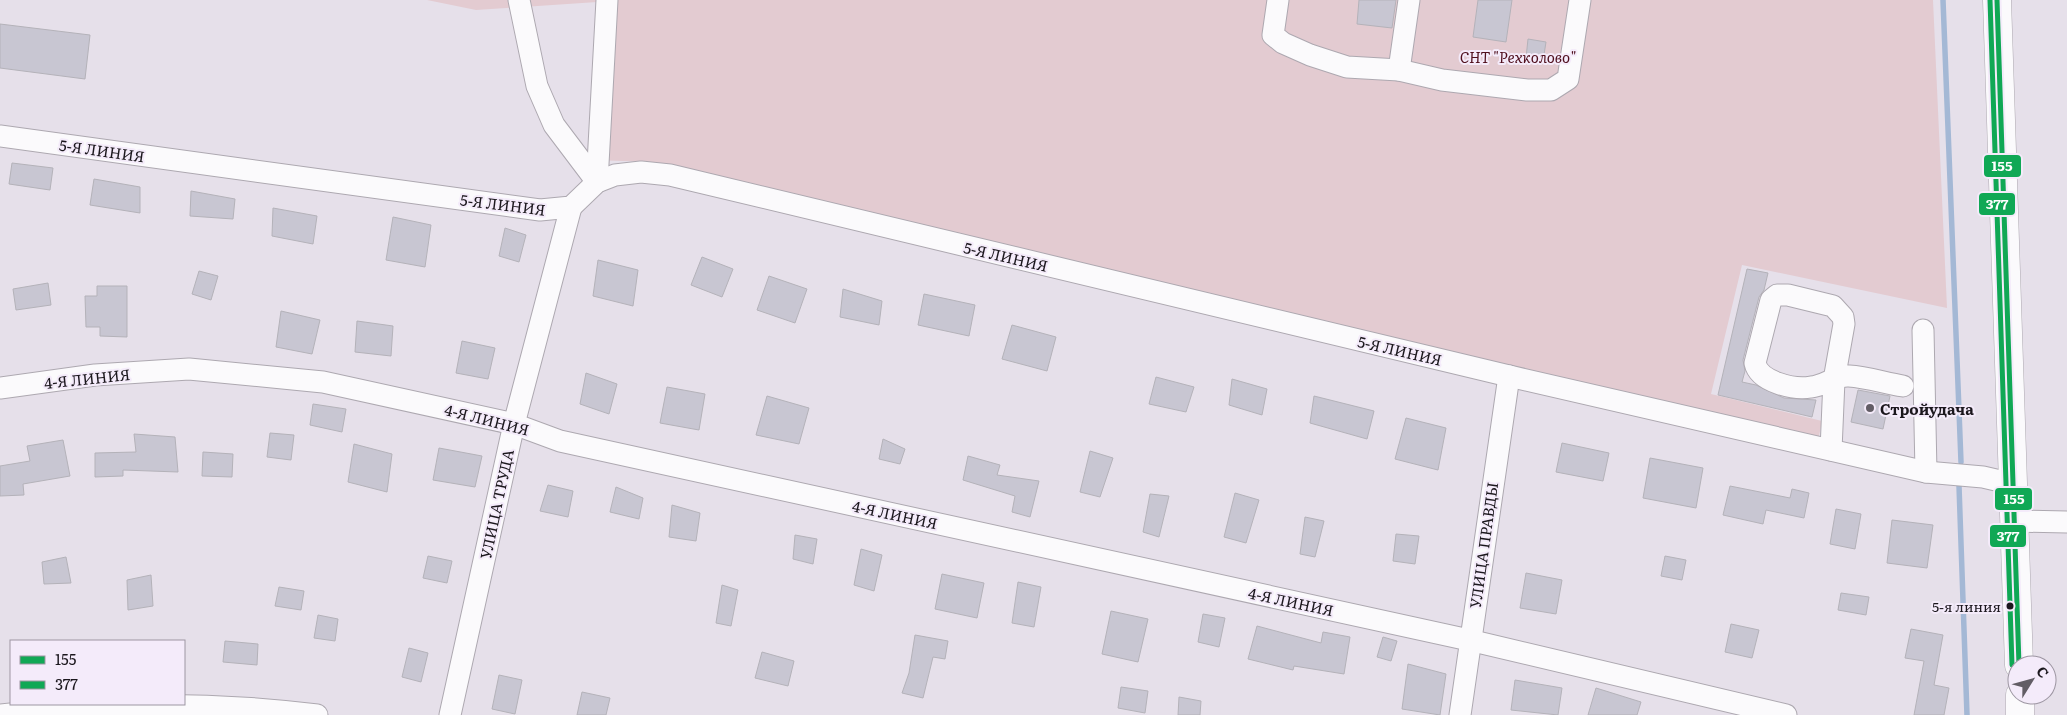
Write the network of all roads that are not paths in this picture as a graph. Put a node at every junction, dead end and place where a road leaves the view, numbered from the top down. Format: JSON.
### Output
{"nodes":[{"id":1,"x":519,"y":0,"type":"edge"},
{"id":2,"x":608,"y":0,"type":"edge"},
{"id":3,"x":1278,"y":0,"type":"edge"},
{"id":4,"x":1409,"y":0,"type":"edge"},
{"id":5,"x":1580,"y":0,"type":"edge"},
{"id":6,"x":1997,"y":0,"type":"edge"},
{"id":7,"x":1399,"y":70,"type":"junction"},
{"id":8,"x":0,"y":136,"type":"edge"},
{"id":9,"x":597,"y":182,"type":"junction"},
{"id":10,"x":571,"y":207,"type":"junction"},
{"id":11,"x":1923,"y":330,"type":"dead end"},
{"id":12,"x":1508,"y":376,"type":"junction"},
{"id":13,"x":1834,"y":380,"type":"junction"},
{"id":14,"x":1903,"y":386,"type":"dead end"},
{"id":15,"x":0,"y":388,"type":"edge"},
{"id":16,"x":514,"y":424,"type":"junction"},
{"id":17,"x":1831,"y":450,"type":"junction"},
{"id":18,"x":1926,"y":472,"type":"junction"},
{"id":19,"x":2013,"y":484,"type":"junction"},
{"id":20,"x":2014,"y":521,"type":"junction"},
{"id":21,"x":2067,"y":522,"type":"edge"},
{"id":22,"x":1469,"y":640,"type":"junction"},
{"id":23,"x":2019,"y":655,"type":"edge"},
{"id":24,"x":0,"y":715,"type":"edge"},
{"id":25,"x":317,"y":715,"type":"edge"},
{"id":26,"x":450,"y":715,"type":"edge"},
{"id":27,"x":1460,"y":715,"type":"edge"},
{"id":28,"x":1786,"y":715,"type":"edge"}],
"edges":[{"from":1,"to":9,"type":"street"},
{"from":2,"to":9,"type":"street"},
{"from":3,"to":7,"type":"street"},
{"from":4,"to":7,"type":"street"},
{"from":5,"to":7,"type":"street"},
{"from":6,"to":19,"type":"main road"},
{"from":8,"to":10,"type":"street","name":"5-Я ЛИНИЯ"},
{"from":9,"to":10,"type":"street","name":"5-Я ЛИНИЯ"},
{"from":9,"to":12,"type":"street","name":"5-Я ЛИНИЯ"},
{"from":10,"to":16,"type":"street","name":"УЛИЦА ТРУДА"},
{"from":11,"to":18,"type":"street"},
{"from":12,"to":17,"type":"street","name":"5-Я ЛИНИЯ"},
{"from":12,"to":22,"type":"street","name":"УЛИЦА ПРАВДЫ"},
{"from":13,"to":13,"type":"street"},
{"from":13,"to":14,"type":"street"},
{"from":13,"to":17,"type":"street"},
{"from":15,"to":16,"type":"street","name":"4-Я ЛИНИЯ"},
{"from":16,"to":22,"type":"street","name":"4-Я ЛИНИЯ"},
{"from":16,"to":26,"type":"street","name":"УЛИЦА ТРУДА"},
{"from":17,"to":18,"type":"street","name":"5-Я ЛИНИЯ"},
{"from":18,"to":19,"type":"street","name":"5-Я ЛИНИЯ"},
{"from":19,"to":20,"type":"main road"},
{"from":20,"to":21,"type":"street"},
{"from":20,"to":23,"type":"main road"},
{"from":22,"to":27,"type":"street","name":"УЛИЦА ПРАВДЫ"},
{"from":22,"to":28,"type":"street","name":"4-Я ЛИНИЯ"},
{"from":24,"to":25,"type":"street"}]}
